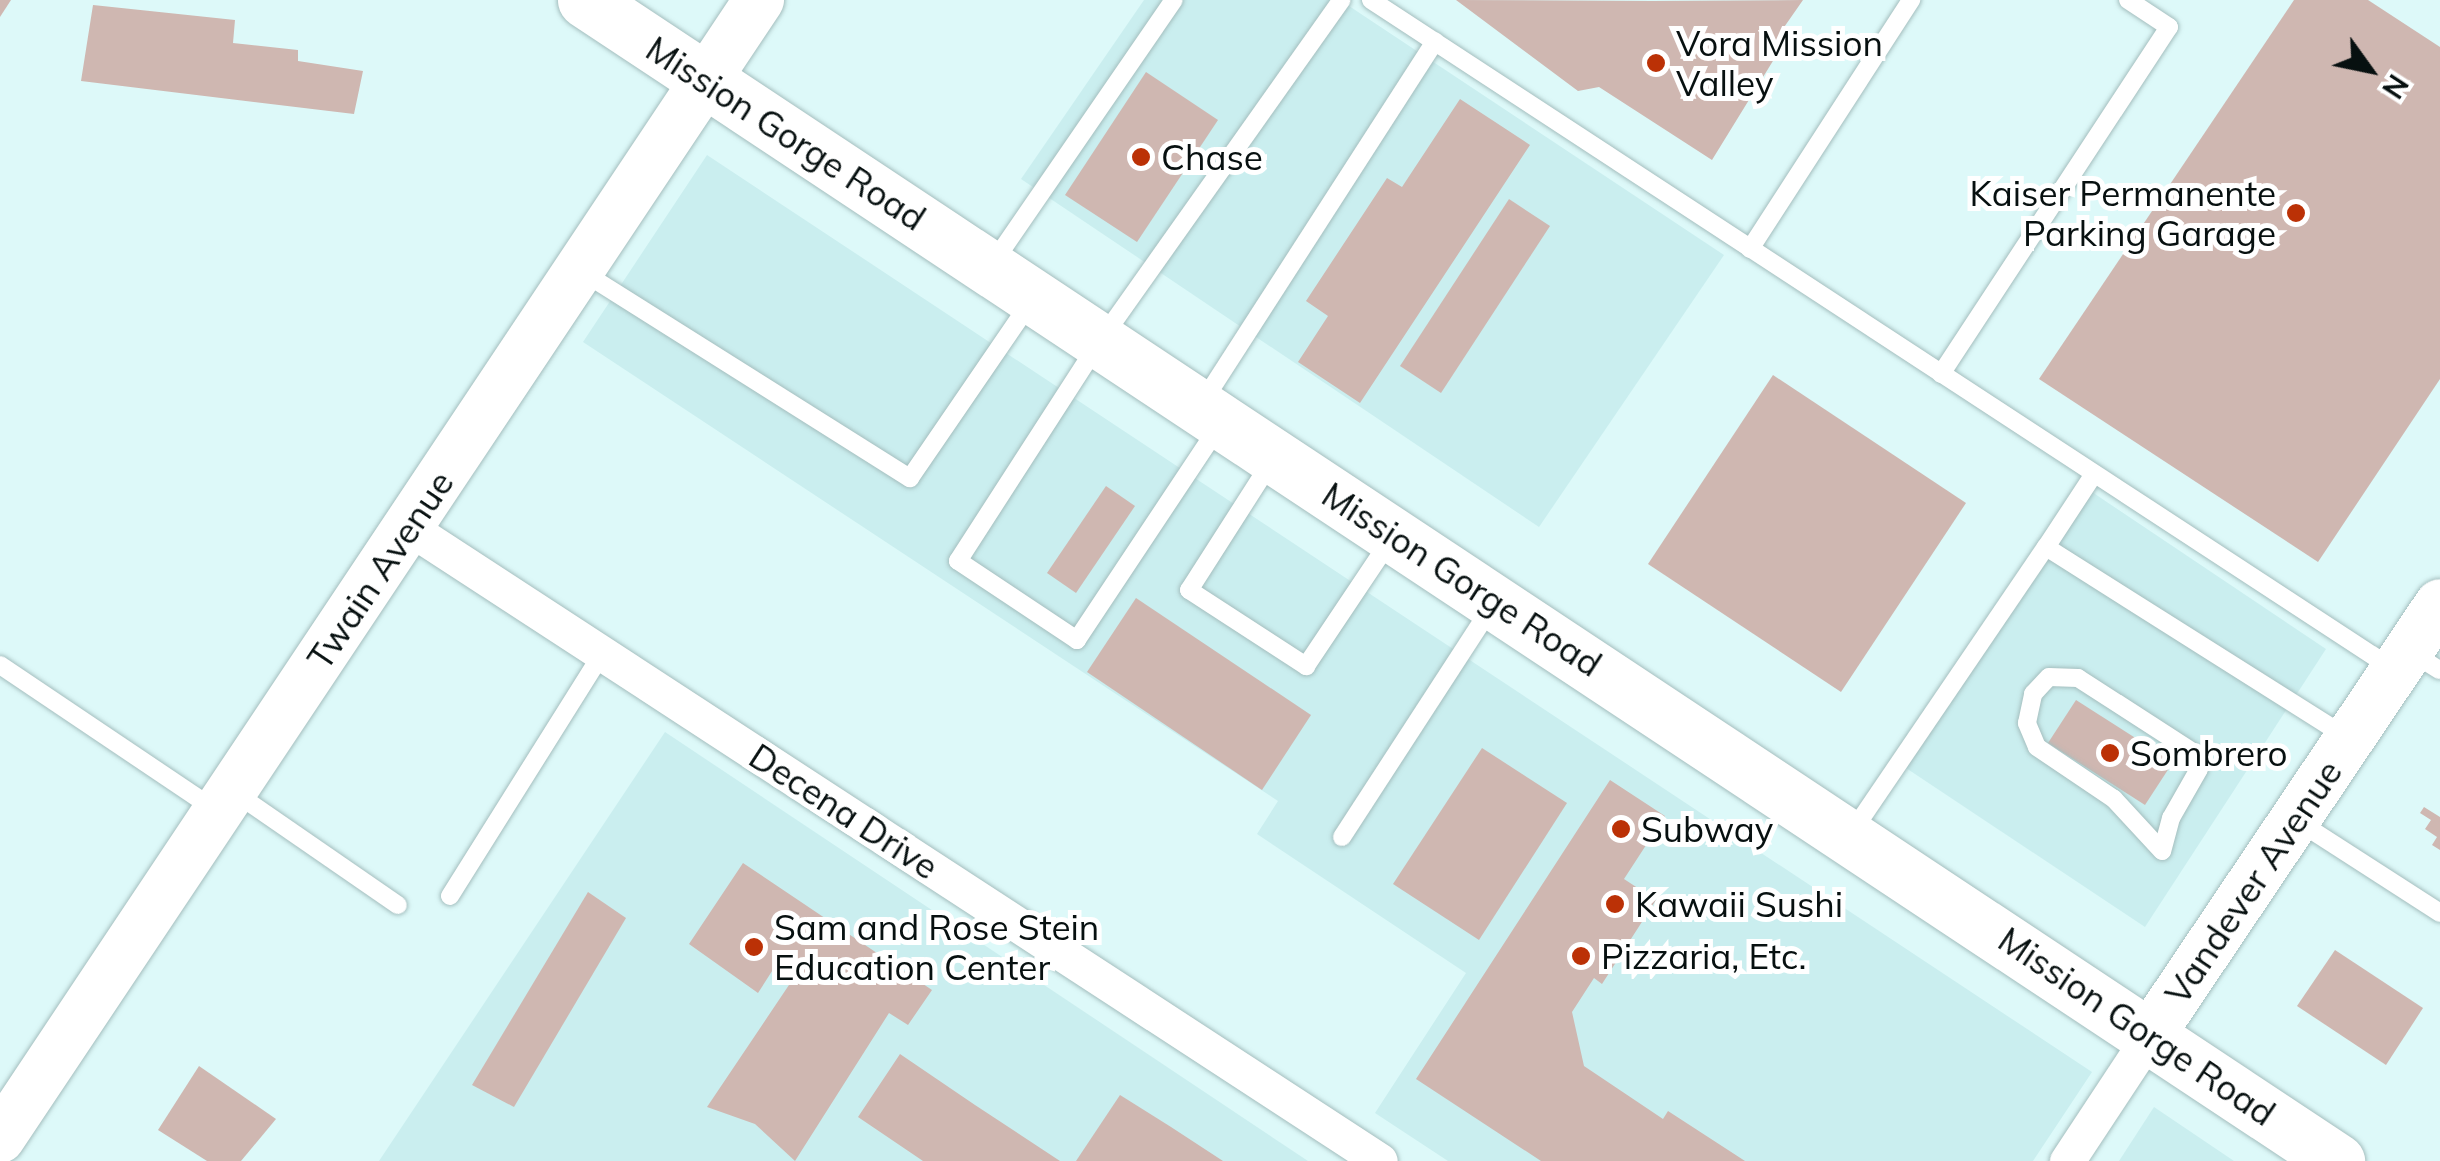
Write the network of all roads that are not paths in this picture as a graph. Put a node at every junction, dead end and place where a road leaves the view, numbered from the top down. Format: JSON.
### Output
{"nodes":[{"id":1,"x":585,"y":0,"type":"edge"},
{"id":2,"x":759,"y":0,"type":"edge"},
{"id":3,"x":1174,"y":0,"type":"edge"},
{"id":4,"x":1341,"y":0,"type":"edge"},
{"id":5,"x":1371,"y":0,"type":"edge"},
{"id":6,"x":1911,"y":0,"type":"edge"},
{"id":7,"x":2128,"y":0,"type":"edge"},
{"id":8,"x":1436,"y":42,"type":"junction"},
{"id":9,"x":706,"y":80,"type":"junction"},
{"id":10,"x":1750,"y":249,"type":"junction"},
{"id":11,"x":580,"y":270,"type":"junction"},
{"id":12,"x":1012,"y":282,"type":"junction"},
{"id":13,"x":1100,"y":341,"type":"junction"},
{"id":14,"x":1941,"y":374,"type":"junction"},
{"id":15,"x":1211,"y":414,"type":"junction"},
{"id":16,"x":1274,"y":457,"type":"junction"},
{"id":17,"x":2094,"y":474,"type":"junction"},
{"id":18,"x":408,"y":527,"type":"junction"},
{"id":19,"x":1394,"y":534,"type":"junction"},
{"id":20,"x":2046,"y":547,"type":"junction"},
{"id":21,"x":1495,"y":601,"type":"junction"},
{"id":22,"x":2440,"y":604,"type":"edge"},
{"id":23,"x":602,"y":654,"type":"junction"},
{"id":24,"x":0,"y":664,"type":"edge"},
{"id":25,"x":2415,"y":664,"type":"edge"},
{"id":26,"x":2349,"y":739,"type":"junction"},
{"id":27,"x":225,"y":802,"type":"junction"},
{"id":28,"x":2295,"y":819,"type":"junction"},
{"id":29,"x":1850,"y":835,"type":"junction"},
{"id":30,"x":1342,"y":836,"type":"dead end"},
{"id":31,"x":2162,"y":851,"type":"joint"},
{"id":32,"x":450,"y":896,"type":"dead end"},
{"id":33,"x":398,"y":905,"type":"dead end"},
{"id":34,"x":2440,"y":913,"type":"edge"},
{"id":35,"x":2150,"y":1034,"type":"junction"},
{"id":36,"x":4,"y":1122,"type":"edge"},
{"id":37,"x":2324,"y":1158,"type":"edge"},
{"id":38,"x":1380,"y":1161,"type":"edge"},
{"id":39,"x":2067,"y":1161,"type":"edge"}],
"edges":[{"from":1,"to":9,"type":"main road","name":"Mission Gorge Road"},
{"from":2,"to":9,"type":"street","name":"Twain Avenue"},
{"from":3,"to":12,"type":"lane"},
{"from":4,"to":13,"type":"lane"},
{"from":5,"to":8,"type":"lane"},
{"from":6,"to":10,"type":"lane"},
{"from":7,"to":14,"type":"lane"},
{"from":8,"to":10,"type":"lane"},
{"from":8,"to":15,"type":"lane"},
{"from":9,"to":11,"type":"street","name":"Twain Avenue"},
{"from":9,"to":12,"type":"main road","name":"Mission Gorge Road"},
{"from":10,"to":14,"type":"lane"},
{"from":11,"to":12,"type":"lane"},
{"from":11,"to":18,"type":"street","name":"Twain Avenue"},
{"from":12,"to":13,"type":"main road","name":"Mission Gorge Road"},
{"from":13,"to":15,"type":"main road","name":"Mission Gorge Road"},
{"from":13,"to":15,"type":"lane"},
{"from":14,"to":17,"type":"lane"},
{"from":15,"to":16,"type":"main road","name":"Mission Gorge Road"},
{"from":16,"to":19,"type":"main road","name":"Mission Gorge Road"},
{"from":16,"to":19,"type":"lane"},
{"from":17,"to":20,"type":"lane"},
{"from":17,"to":25,"type":"lane"},
{"from":18,"to":23,"type":"street","name":"Decena Drive"},
{"from":18,"to":27,"type":"street","name":"Twain Avenue"},
{"from":19,"to":21,"type":"main road","name":"Mission Gorge Road"},
{"from":20,"to":26,"type":"lane"},
{"from":20,"to":29,"type":"lane"},
{"from":21,"to":29,"type":"main road","name":"Mission Gorge Road"},
{"from":21,"to":30,"type":"lane"},
{"from":22,"to":25,"type":"street","name":"Vandever Avenue"},
{"from":23,"to":32,"type":"lane"},
{"from":23,"to":38,"type":"street","name":"Decena Drive"},
{"from":24,"to":27,"type":"lane"},
{"from":25,"to":26,"type":"street","name":"Vandever Avenue"},
{"from":26,"to":28,"type":"street","name":"Vandever Avenue"},
{"from":27,"to":33,"type":"lane"},
{"from":27,"to":36,"type":"street","name":"Twain Avenue"},
{"from":28,"to":34,"type":"lane"},
{"from":28,"to":35,"type":"street","name":"Vandever Avenue"},
{"from":29,"to":35,"type":"main road","name":"Mission Gorge Road"},
{"from":31,"to":31,"type":"lane"},
{"from":35,"to":37,"type":"main road","name":"Mission Gorge Road"},
{"from":35,"to":39,"type":"street","name":"Vandever Avenue"}]}
